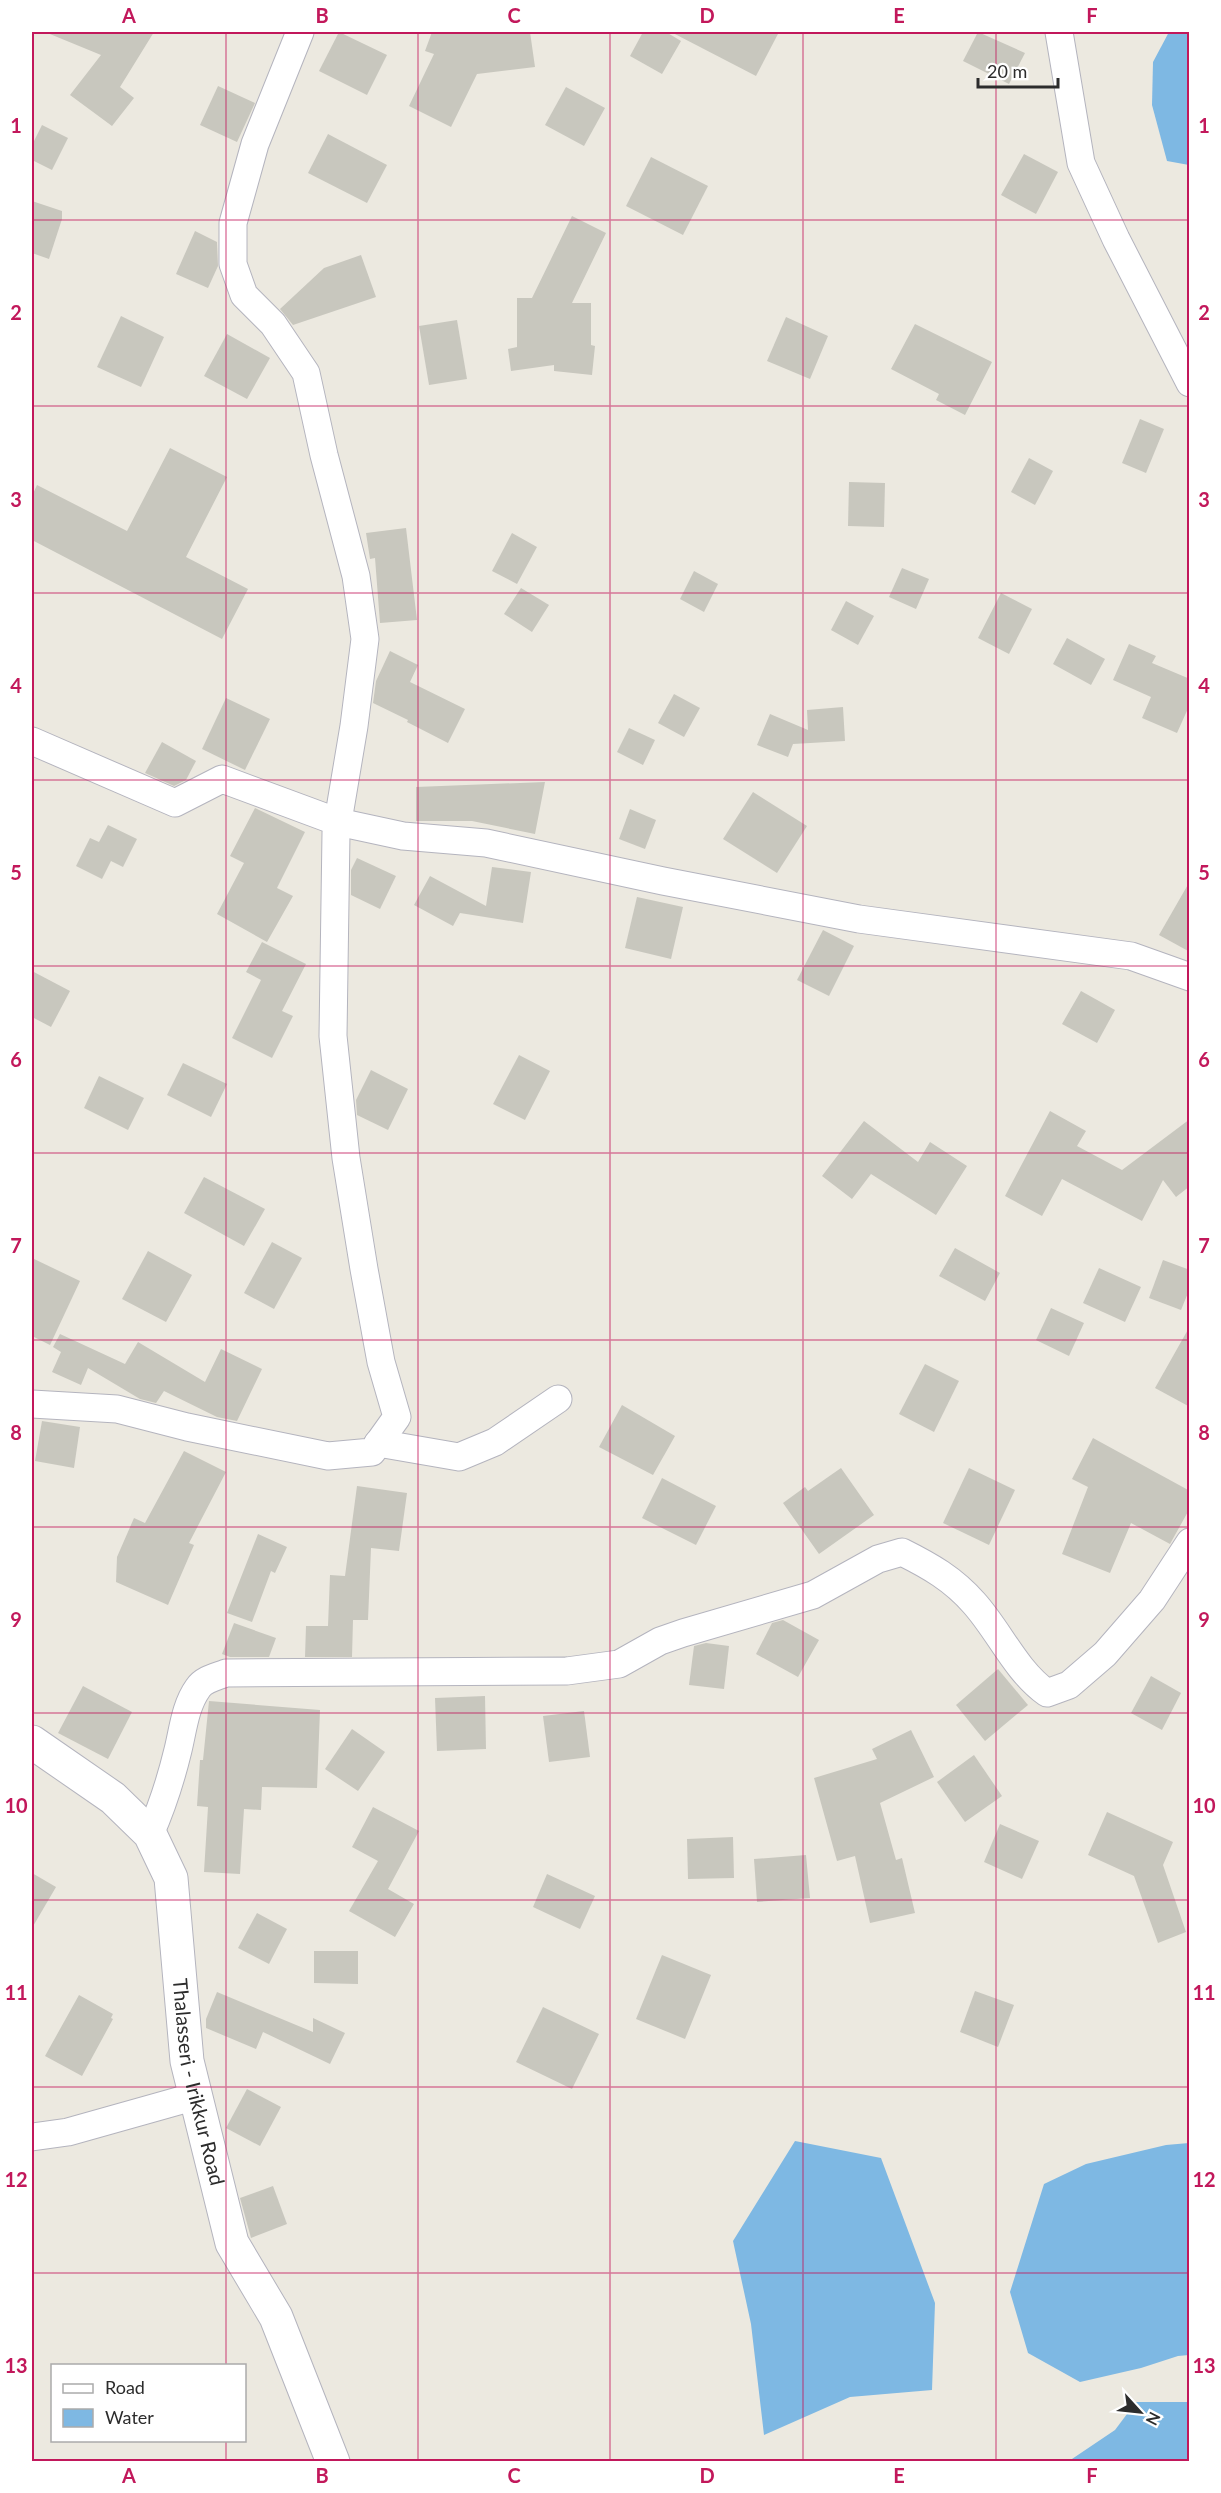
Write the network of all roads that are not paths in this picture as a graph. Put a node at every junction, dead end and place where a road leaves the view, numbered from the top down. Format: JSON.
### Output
{"nodes":[{"id":1,"x":300,"y":32,"type":"edge"},
{"id":2,"x":1059,"y":32,"type":"edge"},
{"id":3,"x":1190,"y":383,"type":"edge"},
{"id":4,"x":32,"y":741,"type":"edge"},
{"id":5,"x":338,"y":822,"type":"junction"},
{"id":6,"x":1190,"y":976,"type":"edge"},
{"id":7,"x":558,"y":1399,"type":"dead end"},
{"id":8,"x":32,"y":1404,"type":"edge"},
{"id":9,"x":378,"y":1443,"type":"junction"},
{"id":10,"x":1190,"y":1542,"type":"edge"},
{"id":11,"x":32,"y":1742,"type":"edge"},
{"id":12,"x":150,"y":1834,"type":"junction"},
{"id":13,"x":196,"y":2096,"type":"junction"},
{"id":14,"x":32,"y":2137,"type":"edge"},
{"id":15,"x":333,"y":2462,"type":"edge"}],
"edges":[{"from":1,"to":5,"type":"street"},
{"from":2,"to":3,"type":"street"},
{"from":4,"to":5,"type":"street"},
{"from":5,"to":6,"type":"street"},
{"from":5,"to":9,"type":"street"},
{"from":7,"to":9,"type":"street"},
{"from":8,"to":9,"type":"street"},
{"from":10,"to":12,"type":"street"},
{"from":11,"to":12,"type":"main road","name":"Thalasseri - Irikkur Road"},
{"from":12,"to":13,"type":"main road","name":"Thalasseri - Irikkur Road"},
{"from":13,"to":14,"type":"street"},
{"from":13,"to":15,"type":"main road","name":"Thalasseri - Irikkur Road"}]}
